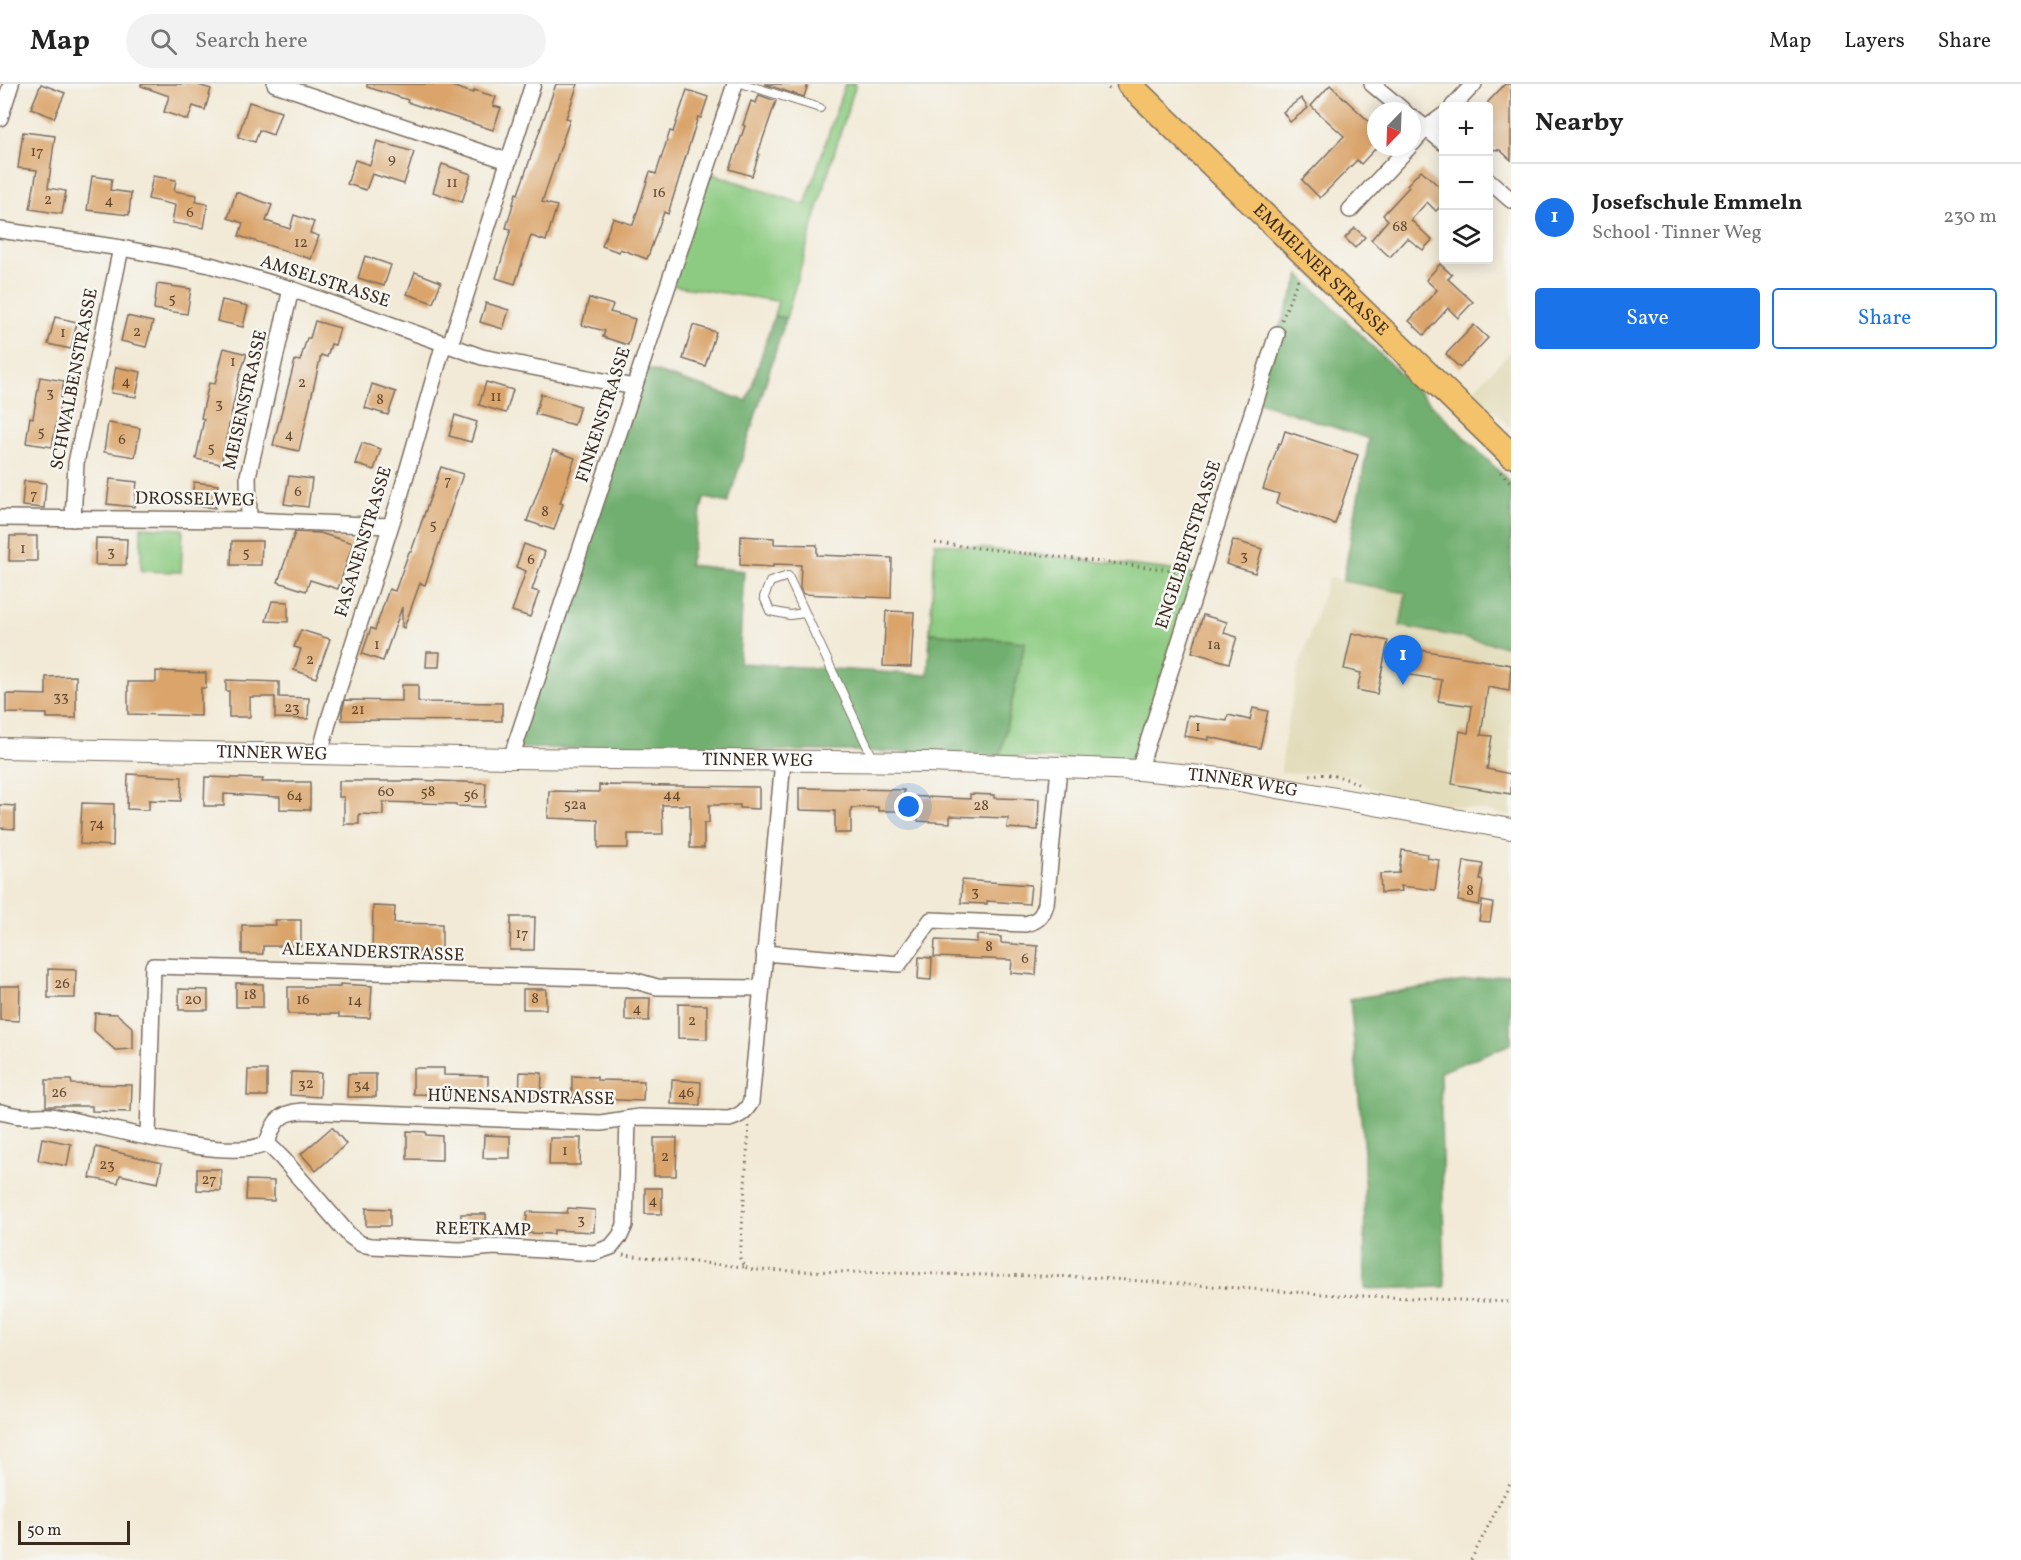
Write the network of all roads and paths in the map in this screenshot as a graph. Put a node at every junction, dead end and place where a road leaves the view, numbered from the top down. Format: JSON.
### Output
{"nodes":[{"id":1,"x":11,"y":84,"type":"edge"},
{"id":2,"x":275,"y":84,"type":"edge"},
{"id":3,"x":533,"y":84,"type":"edge"},
{"id":4,"x":735,"y":84,"type":"edge"},
{"id":5,"x":744,"y":84,"type":"edge"},
{"id":6,"x":1129,"y":84,"type":"edge"},
{"id":7,"x":1372,"y":84,"type":"edge"},
{"id":8,"x":1474,"y":84,"type":"edge"},
{"id":9,"x":3,"y":101,"type":"edge"},
{"id":10,"x":1393,"y":102,"type":"edge"},
{"id":11,"x":1457,"y":102,"type":"edge"},
{"id":12,"x":820,"y":108,"type":"dead end"},
{"id":13,"x":0,"y":118,"type":"edge"},
{"id":14,"x":1439,"y":118,"type":"edge"},
{"id":15,"x":1421,"y":124,"type":"edge"},
{"id":16,"x":1426,"y":128,"type":"junction"},
{"id":17,"x":1421,"y":134,"type":"edge"},
{"id":18,"x":1439,"y":139,"type":"edge"},
{"id":19,"x":1401,"y":156,"type":"edge"},
{"id":20,"x":508,"y":161,"type":"junction"},
{"id":21,"x":1493,"y":184,"type":"edge"},
{"id":22,"x":1511,"y":200,"type":"edge"},
{"id":23,"x":1350,"y":210,"type":"dead end"},
{"id":24,"x":0,"y":230,"type":"edge"},
{"id":25,"x":121,"y":248,"type":"junction"},
{"id":26,"x":1307,"y":258,"type":"junction"},
{"id":27,"x":291,"y":289,"type":"junction"},
{"id":28,"x":1277,"y":334,"type":"joint"},
{"id":29,"x":447,"y":344,"type":"junction"},
{"id":30,"x":634,"y":387,"type":"junction"},
{"id":31,"x":1511,"y":455,"type":"edge"},
{"id":32,"x":0,"y":518,"type":"edge"},
{"id":33,"x":73,"y":519,"type":"junction"},
{"id":34,"x":249,"y":520,"type":"junction"},
{"id":35,"x":390,"y":526,"type":"junction"},
{"id":36,"x":935,"y":543,"type":"dead end"},
{"id":37,"x":1200,"y":575,"type":"junction"},
{"id":38,"x":805,"y":613,"type":"junction"},
{"id":39,"x":0,"y":748,"type":"edge"},
{"id":40,"x":320,"y":753,"type":"junction"},
{"id":41,"x":511,"y":758,"type":"junction"},
{"id":42,"x":783,"y":761,"type":"junction"},
{"id":43,"x":869,"y":761,"type":"junction"},
{"id":44,"x":1059,"y":768,"type":"junction"},
{"id":45,"x":1139,"y":770,"type":"junction"},
{"id":46,"x":1511,"y":829,"type":"edge"},
{"id":47,"x":764,"y":953,"type":"junction"},
{"id":48,"x":761,"y":988,"type":"junction"},
{"id":49,"x":751,"y":1102,"type":"junction"},
{"id":50,"x":0,"y":1112,"type":"edge"},
{"id":51,"x":628,"y":1119,"type":"junction"},
{"id":52,"x":148,"y":1136,"type":"junction"},
{"id":53,"x":267,"y":1143,"type":"junction"},
{"id":54,"x":594,"y":1252,"type":"junction"},
{"id":55,"x":744,"y":1267,"type":"junction"},
{"id":56,"x":1511,"y":1302,"type":"edge"},
{"id":57,"x":1511,"y":1481,"type":"edge"},
{"id":58,"x":1470,"y":1560,"type":"edge"}],
"edges":[{"from":1,"to":9,"type":"street"},
{"from":2,"to":20,"type":"street"},
{"from":3,"to":20,"type":"street","name":"FASANENSTRASSE"},
{"from":4,"to":30,"type":"street","name":"FINKENSTRASSE"},
{"from":5,"to":12,"type":"lane"},
{"from":6,"to":26,"type":"main road","name":"EMMELNER STRASSE"},
{"from":7,"to":10,"type":"street"},
{"from":8,"to":11,"type":"street"},
{"from":9,"to":13,"type":"street"},
{"from":14,"to":16,"type":"street"},
{"from":15,"to":16,"type":"street"},
{"from":16,"to":17,"type":"street"},
{"from":16,"to":18,"type":"street"},
{"from":19,"to":23,"type":"street"},
{"from":20,"to":29,"type":"street","name":"FASANENSTRASSE"},
{"from":21,"to":22,"type":"street"},
{"from":24,"to":25,"type":"street","name":"AMSELSTRASSE"},
{"from":25,"to":27,"type":"street","name":"AMSELSTRASSE"},
{"from":25,"to":33,"type":"street","name":"SCHWALBENSTRASSE"},
{"from":26,"to":28,"type":"path"},
{"from":26,"to":31,"type":"main road","name":"EMMELNER STRASSE"},
{"from":27,"to":29,"type":"street","name":"AMSELSTRASSE"},
{"from":27,"to":34,"type":"street","name":"MEISENSTRASSE"},
{"from":28,"to":37,"type":"street","name":"ENGELBERTSTRASSE"},
{"from":29,"to":30,"type":"street","name":"AMSELSTRASSE"},
{"from":29,"to":35,"type":"street","name":"FASANENSTRASSE"},
{"from":30,"to":41,"type":"street","name":"FINKENSTRASSE"},
{"from":32,"to":33,"type":"street","name":"DROSSELWEG"},
{"from":33,"to":34,"type":"street","name":"DROSSELWEG"},
{"from":34,"to":35,"type":"street","name":"DROSSELWEG"},
{"from":35,"to":40,"type":"street","name":"FASANENSTRASSE"},
{"from":36,"to":37,"type":"path"},
{"from":37,"to":45,"type":"street","name":"ENGELBERTSTRASSE"},
{"from":38,"to":38,"type":"lane"},
{"from":38,"to":43,"type":"lane"},
{"from":39,"to":40,"type":"street","name":"TINNER WEG"},
{"from":40,"to":41,"type":"street","name":"TINNER WEG"},
{"from":41,"to":42,"type":"street","name":"TINNER WEG"},
{"from":42,"to":43,"type":"street","name":"TINNER WEG"},
{"from":42,"to":47,"type":"street"},
{"from":43,"to":44,"type":"street","name":"TINNER WEG"},
{"from":44,"to":45,"type":"street","name":"TINNER WEG"},
{"from":44,"to":47,"type":"street"},
{"from":45,"to":46,"type":"street","name":"TINNER WEG"},
{"from":47,"to":48,"type":"street"},
{"from":48,"to":49,"type":"street"},
{"from":48,"to":52,"type":"street","name":"ALEXANDERSTRASSE"},
{"from":49,"to":51,"type":"street","name":"HÜNENSANDSTRASSE"},
{"from":49,"to":55,"type":"path"},
{"from":50,"to":52,"type":"street"},
{"from":51,"to":53,"type":"street","name":"HÜNENSANDSTRASSE"},
{"from":51,"to":54,"type":"street"},
{"from":52,"to":53,"type":"street"},
{"from":53,"to":54,"type":"street","name":"REETKAMP"},
{"from":54,"to":55,"type":"path"},
{"from":55,"to":56,"type":"path"},
{"from":57,"to":58,"type":"path"}]}
